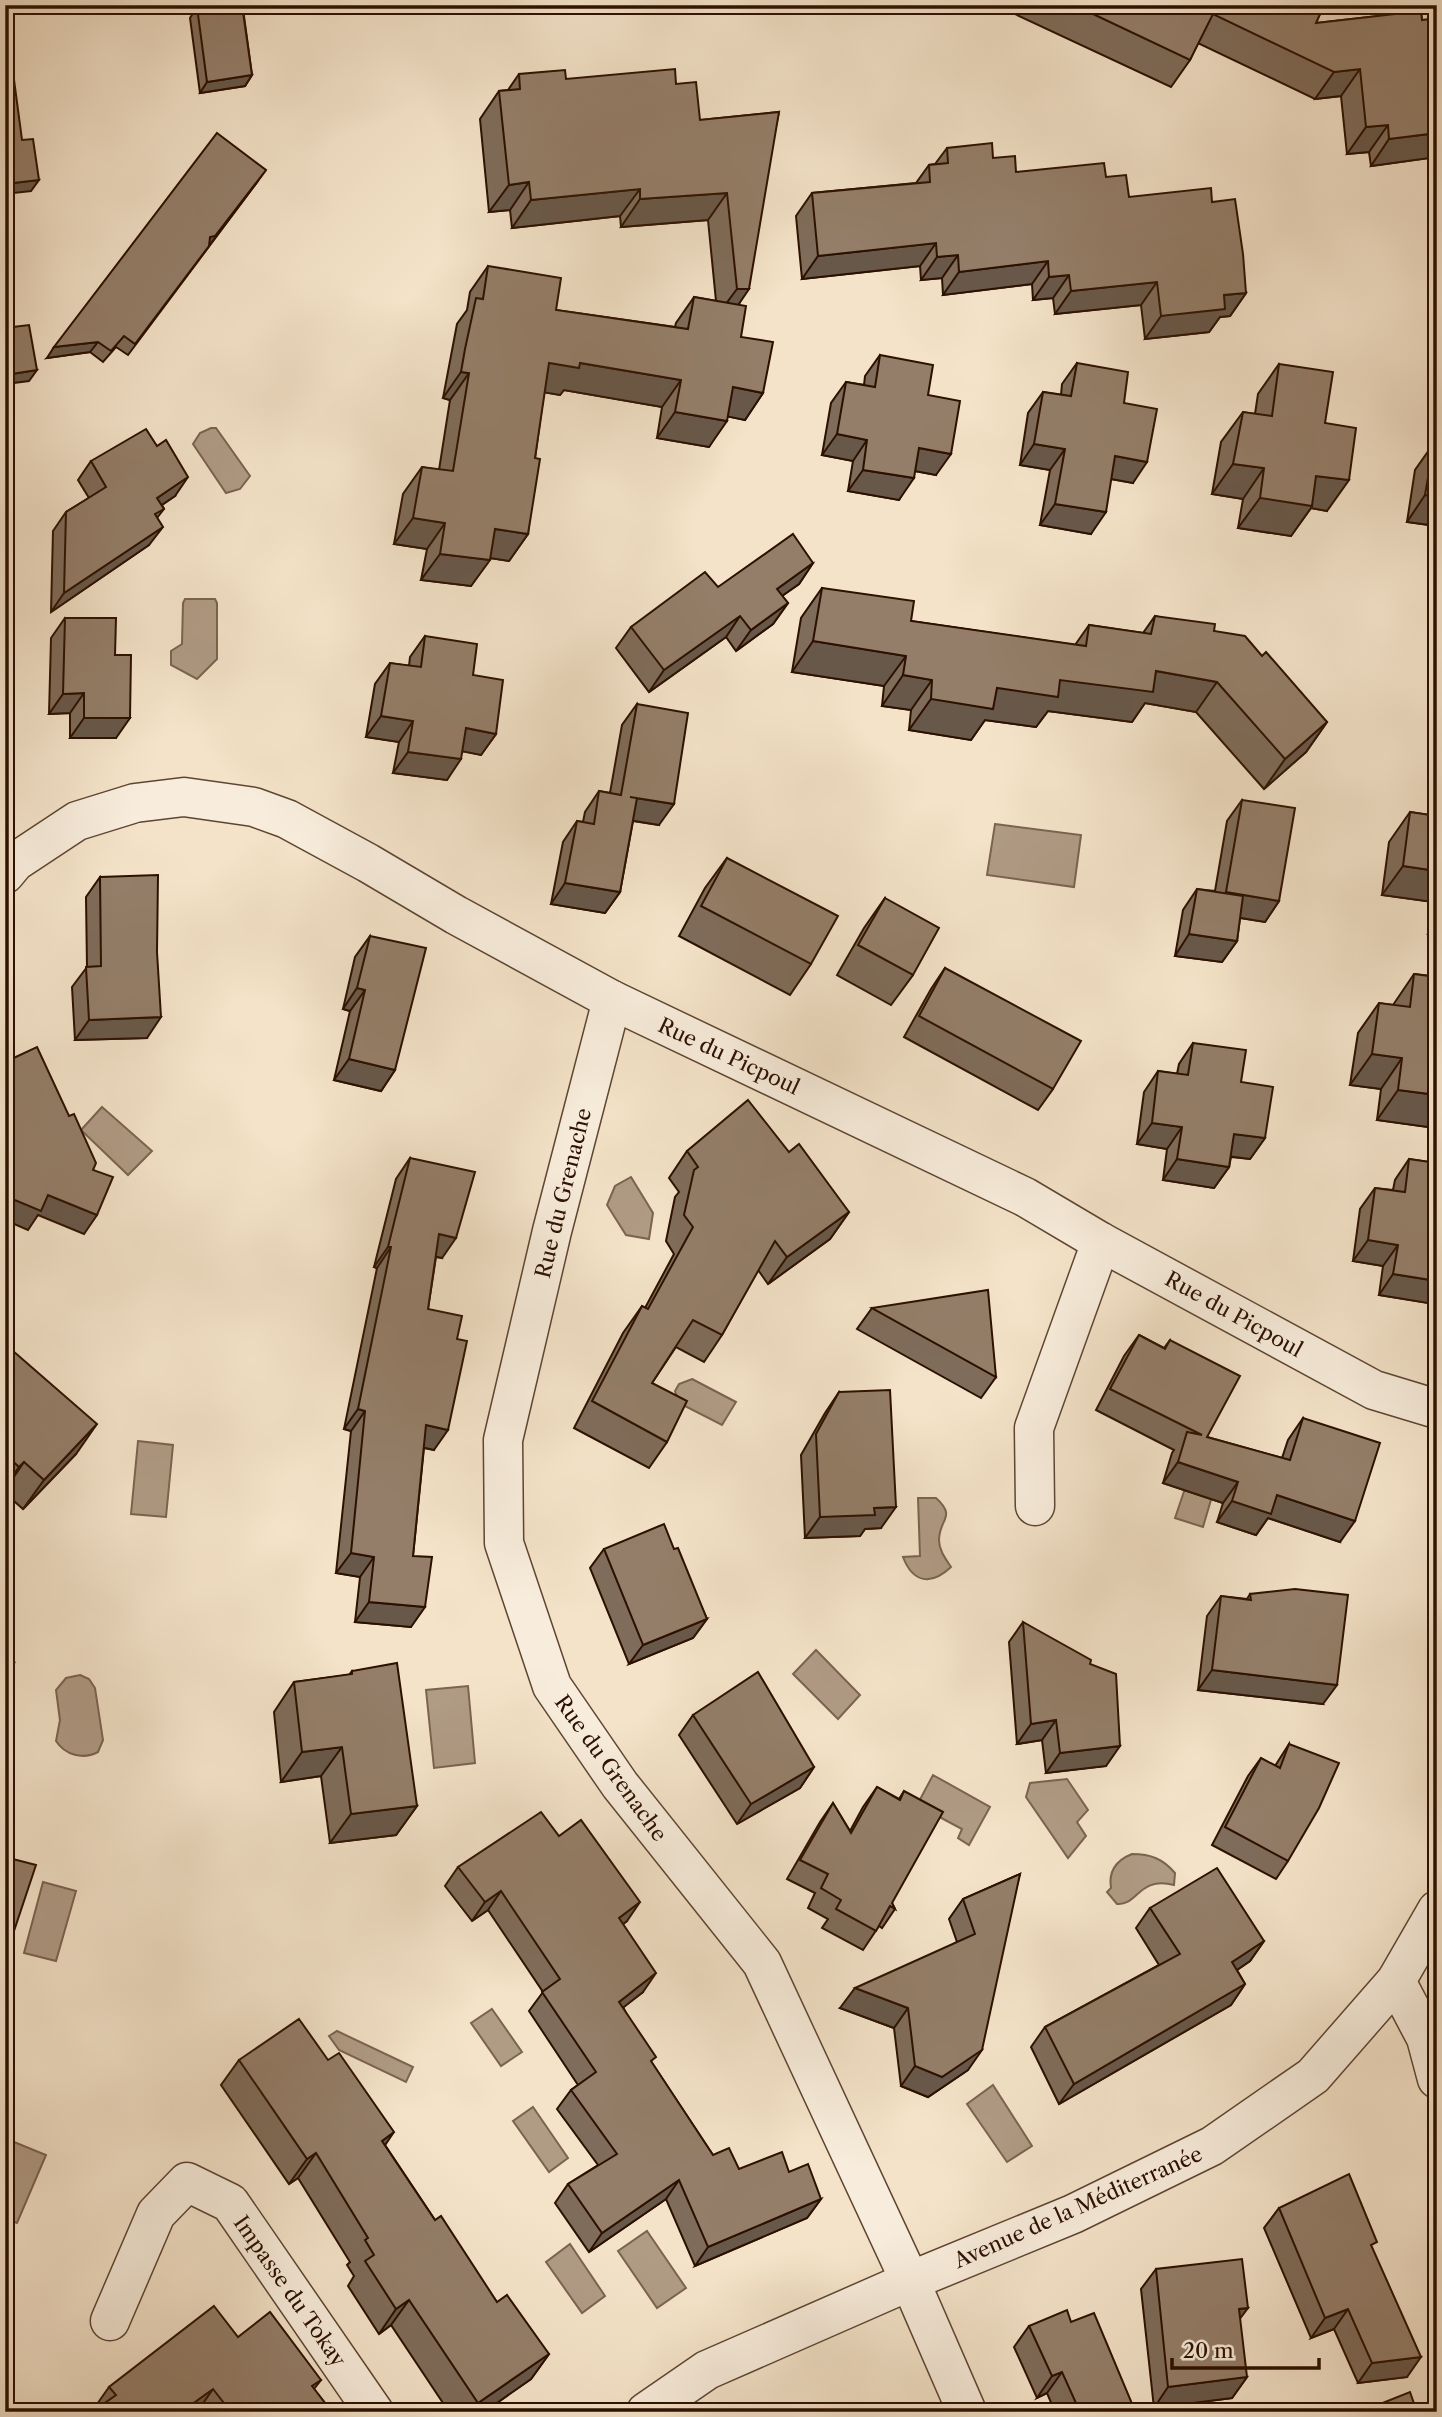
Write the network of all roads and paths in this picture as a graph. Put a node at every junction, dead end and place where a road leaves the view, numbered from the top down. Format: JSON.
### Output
{"nodes":[{"id":1,"x":9,"y":857,"type":"edge"},
{"id":2,"x":612,"y":1000,"type":"junction"},
{"id":3,"x":1101,"y":1242,"type":"junction"},
{"id":4,"x":1437,"y":1409,"type":"edge"},
{"id":5,"x":1035,"y":1506,"type":"dead end"},
{"id":6,"x":1437,"y":1910,"type":"edge"},
{"id":7,"x":1396,"y":1981,"type":"junction"},
{"id":8,"x":1437,"y":2079,"type":"edge"},
{"id":9,"x":910,"y":2281,"type":"junction"},
{"id":10,"x":110,"y":2321,"type":"dead end"},
{"id":11,"x":374,"y":2412,"type":"edge"},
{"id":12,"x":646,"y":2412,"type":"edge"},
{"id":13,"x":967,"y":2412,"type":"edge"}],
"edges":[{"from":1,"to":2,"type":"street","name":"Rue du Picpoul"},
{"from":2,"to":3,"type":"street","name":"Rue du Picpoul"},
{"from":2,"to":9,"type":"street","name":"Rue du Grenache"},
{"from":3,"to":4,"type":"street","name":"Rue du Picpoul"},
{"from":3,"to":5,"type":"street"},
{"from":6,"to":7,"type":"street","name":"Avenue de la Méditerranée"},
{"from":7,"to":8,"type":"street"},
{"from":7,"to":9,"type":"street","name":"Avenue de la Méditerranée"},
{"from":9,"to":12,"type":"street","name":"Avenue de la Méditerranée"},
{"from":9,"to":13,"type":"street","name":"Rue du Grenache"},
{"from":10,"to":11,"type":"street","name":"Impasse du Tokay"}]}
